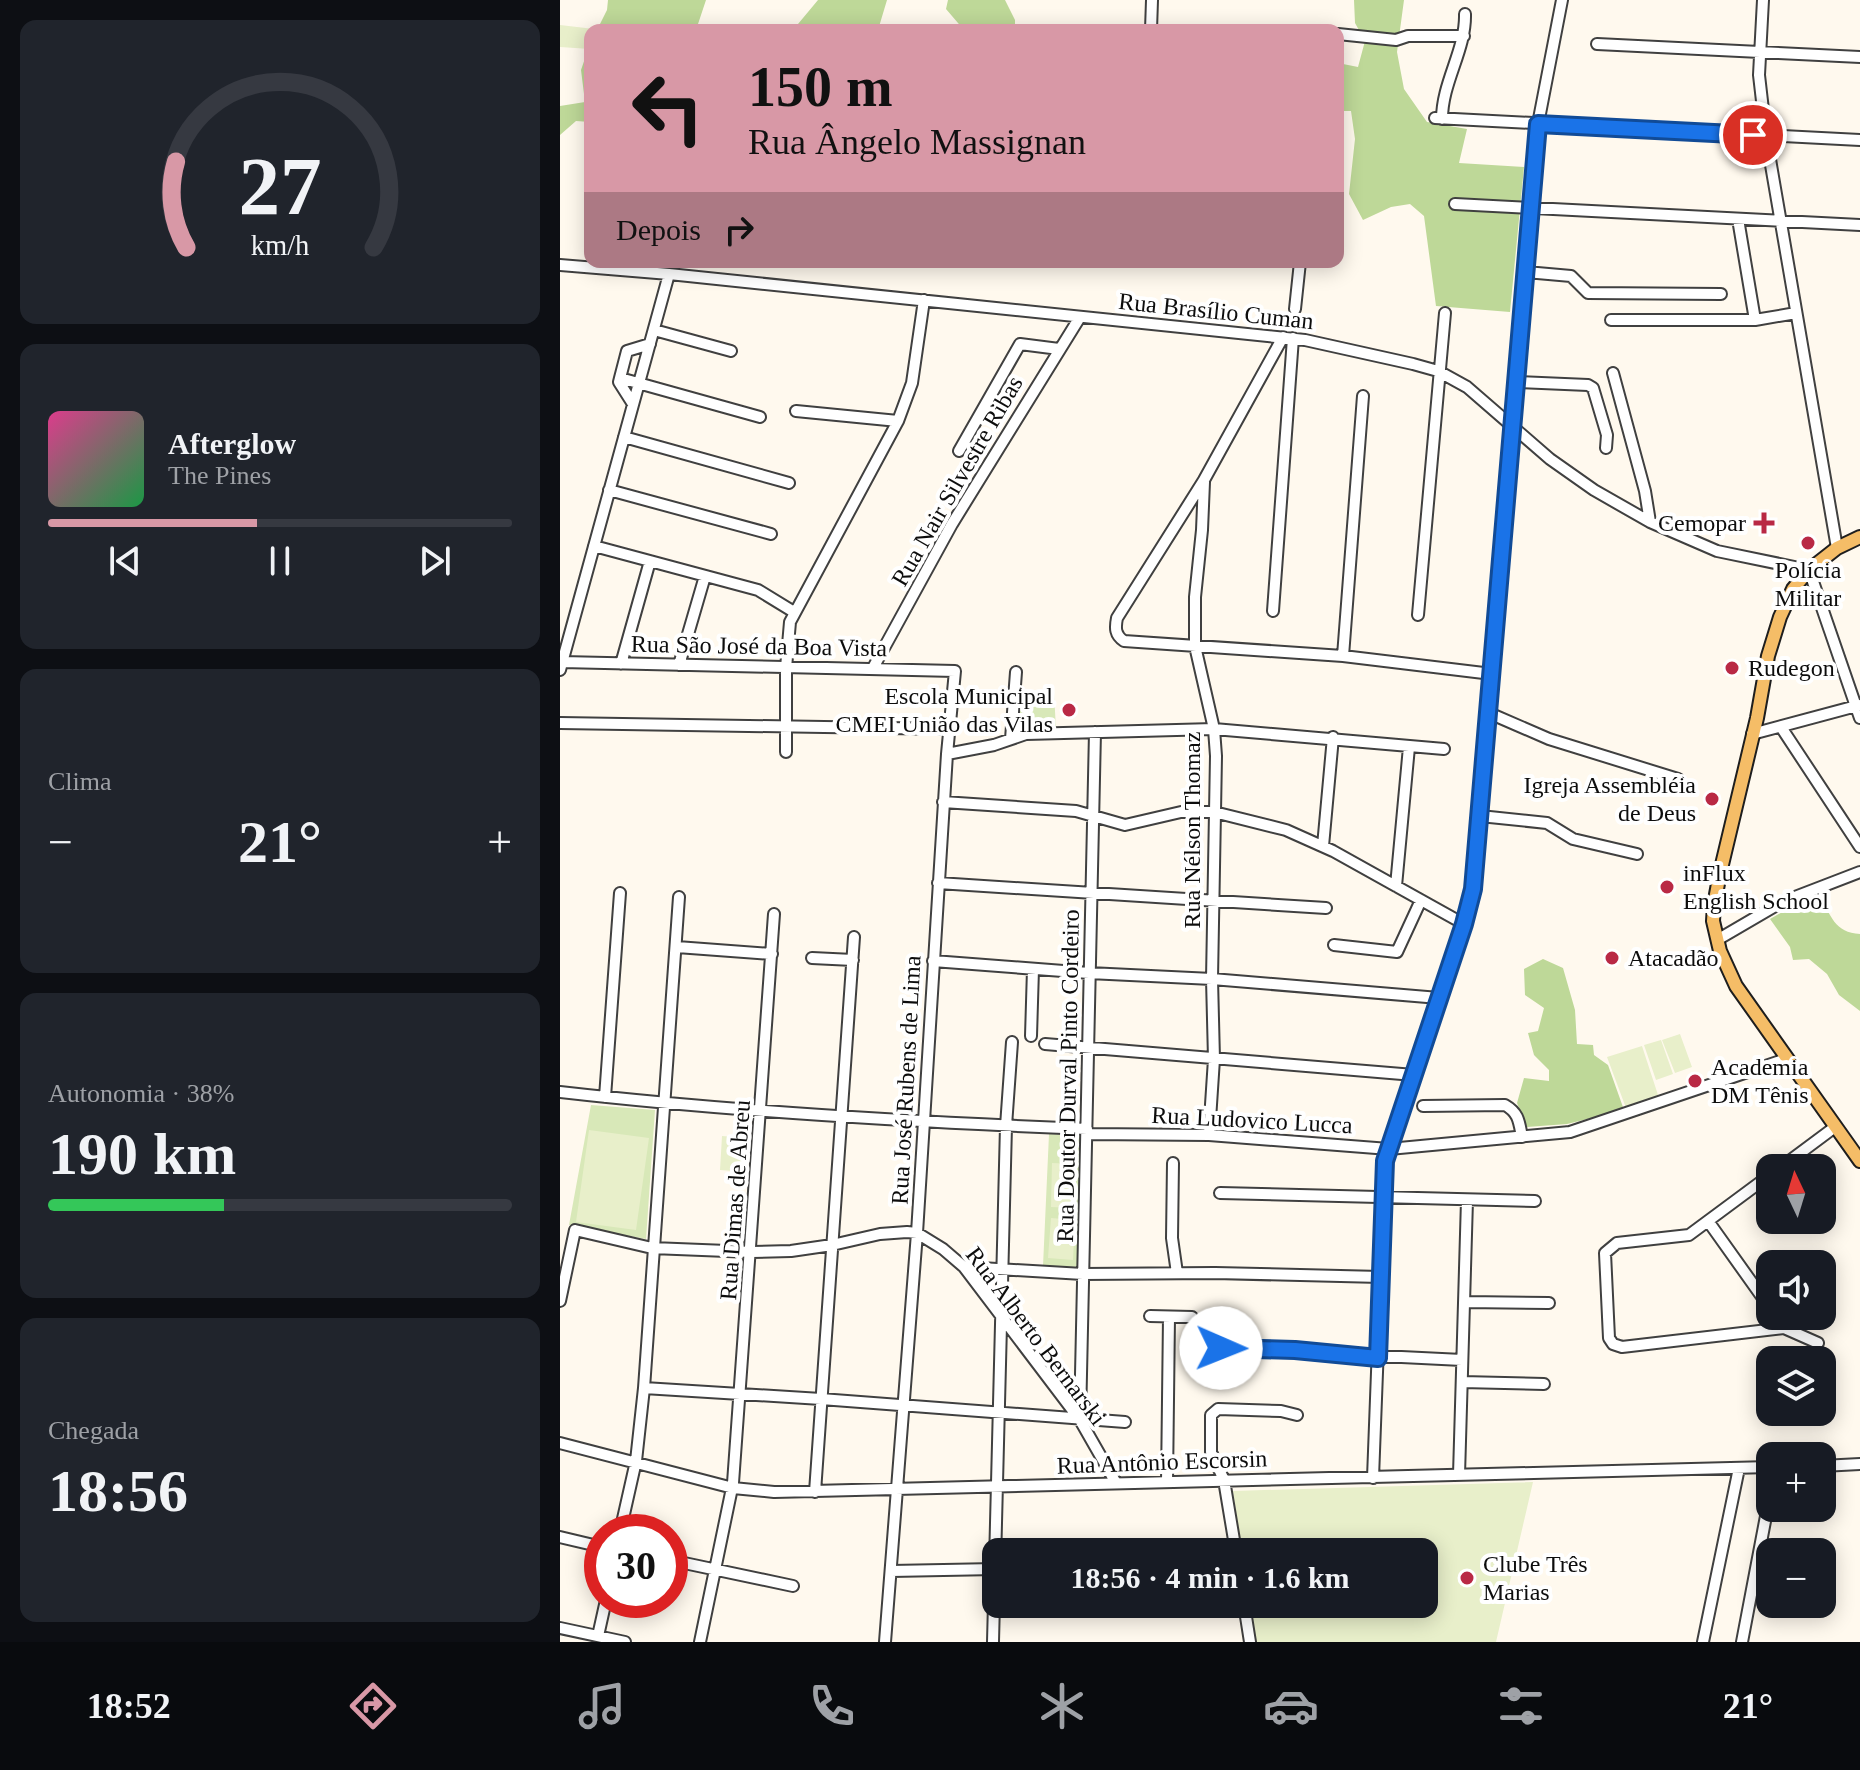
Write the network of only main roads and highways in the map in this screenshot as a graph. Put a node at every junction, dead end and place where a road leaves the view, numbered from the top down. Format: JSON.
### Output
{"nodes":[{"id":1,"x":1860,"y":537,"type":"edge"},
{"id":2,"x":1860,"y":1161,"type":"edge"}],
"edges":[{"from":1,"to":2,"type":"main road"}]}
